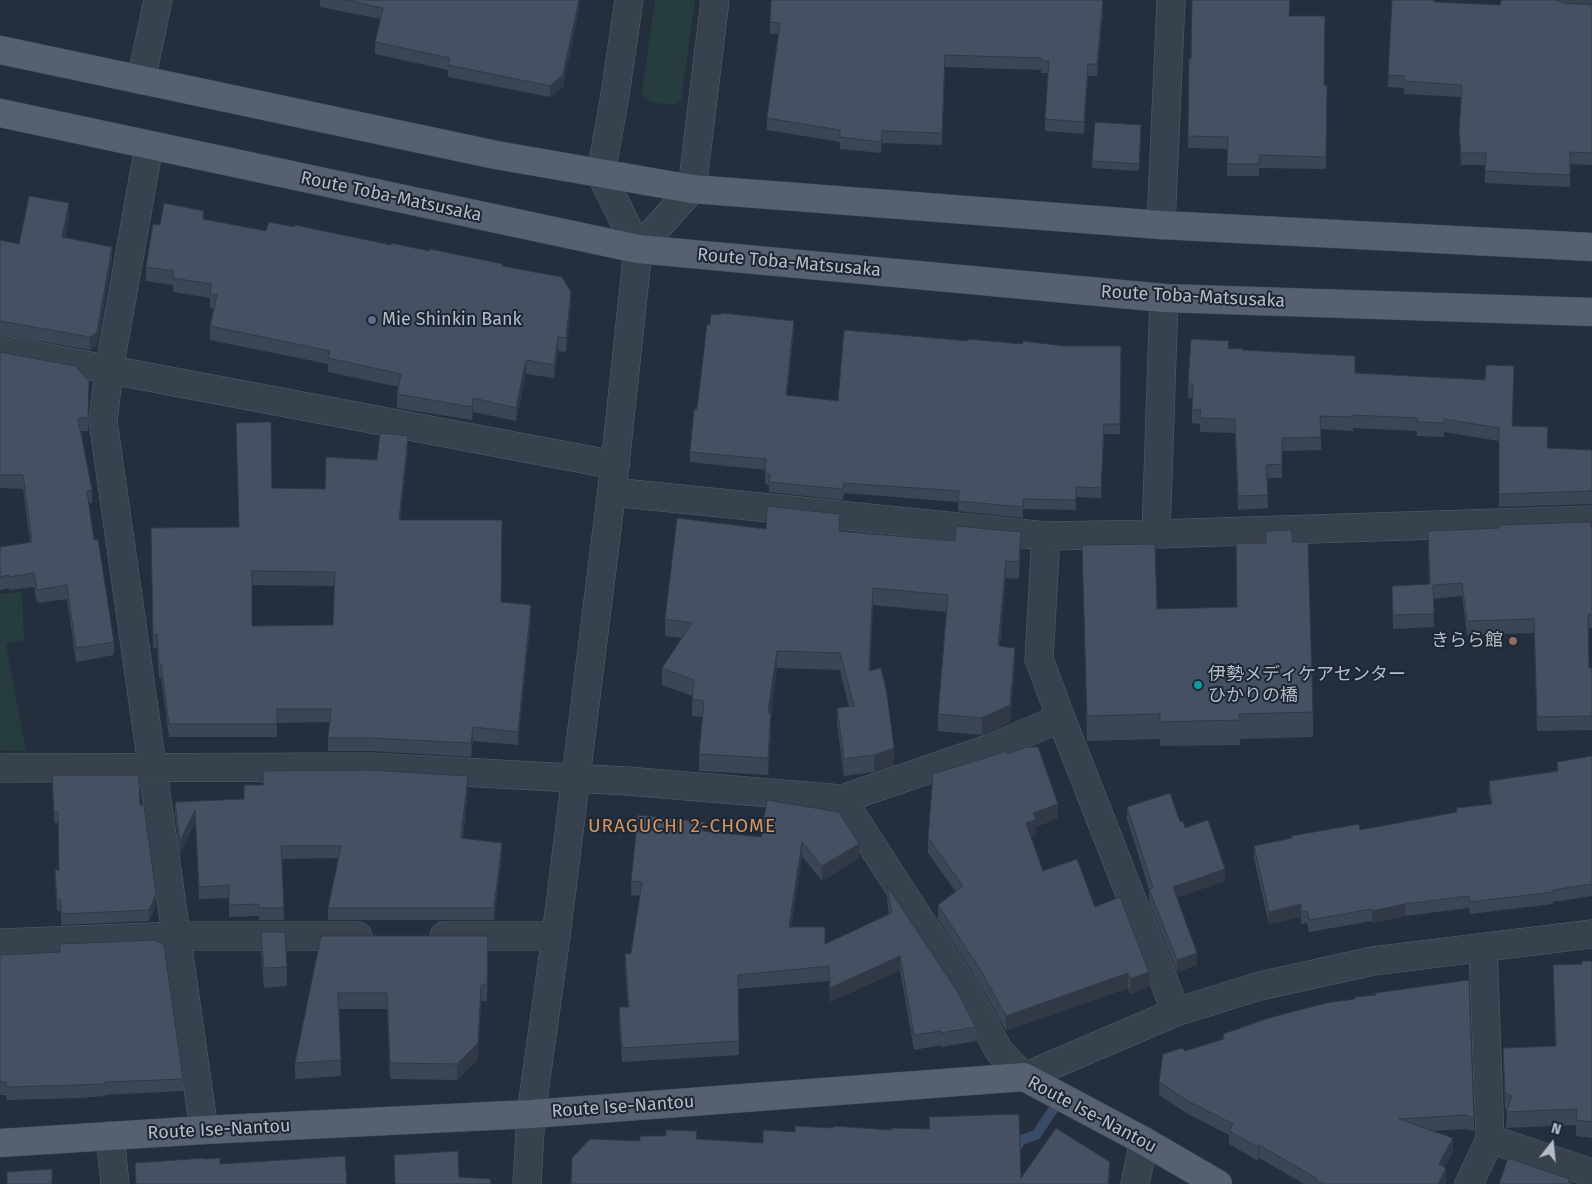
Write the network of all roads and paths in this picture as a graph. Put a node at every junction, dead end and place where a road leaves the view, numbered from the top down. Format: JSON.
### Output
{"nodes":[{"id":1,"x":158,"y":0,"type":"edge"},
{"id":2,"x":629,"y":0,"type":"edge"},
{"id":3,"x":716,"y":0,"type":"edge"},
{"id":4,"x":1172,"y":0,"type":"edge"},
{"id":5,"x":1565,"y":0,"type":"edge"},
{"id":6,"x":1592,"y":2,"type":"edge"},
{"id":7,"x":0,"y":50,"type":"edge"},
{"id":8,"x":141,"y":80,"type":"junction"},
{"id":9,"x":0,"y":113,"type":"edge"},
{"id":10,"x":149,"y":146,"type":"junction"},
{"id":11,"x":601,"y":174,"type":"junction"},
{"id":12,"x":692,"y":189,"type":"junction"},
{"id":13,"x":1162,"y":225,"type":"junction"},
{"id":14,"x":1592,"y":247,"type":"edge"},
{"id":15,"x":638,"y":249,"type":"junction"},
{"id":16,"x":1164,"y":298,"type":"junction"},
{"id":17,"x":1592,"y":312,"type":"edge"},
{"id":18,"x":0,"y":349,"type":"edge"},
{"id":19,"x":109,"y":370,"type":"junction"},
{"id":20,"x":615,"y":465,"type":"junction"},
{"id":21,"x":612,"y":492,"type":"junction"},
{"id":22,"x":1592,"y":520,"type":"edge"},
{"id":23,"x":1156,"y":534,"type":"junction"},
{"id":24,"x":1046,"y":536,"type":"junction"},
{"id":25,"x":1061,"y":718,"type":"junction"},
{"id":26,"x":0,"y":768,"type":"edge"},
{"id":27,"x":152,"y":768,"type":"junction"},
{"id":28,"x":575,"y":778,"type":"junction"},
{"id":29,"x":842,"y":799,"type":"junction"},
{"id":30,"x":1592,"y":934,"type":"edge"},
{"id":31,"x":176,"y":936,"type":"junction"},
{"id":32,"x":381,"y":936,"type":"edge"},
{"id":33,"x":420,"y":936,"type":"edge"},
{"id":34,"x":556,"y":936,"type":"junction"},
{"id":35,"x":0,"y":943,"type":"edge"},
{"id":36,"x":1483,"y":948,"type":"junction"},
{"id":37,"x":1176,"y":1012,"type":"junction"},
{"id":38,"x":1024,"y":1076,"type":"junction"},
{"id":39,"x":531,"y":1114,"type":"junction"},
{"id":40,"x":204,"y":1130,"type":"junction"},
{"id":41,"x":110,"y":1136,"type":"junction"},
{"id":42,"x":1490,"y":1139,"type":"junction"},
{"id":43,"x":1144,"y":1142,"type":"junction"},
{"id":44,"x":0,"y":1143,"type":"edge"},
{"id":45,"x":1592,"y":1173,"type":"edge"},
{"id":46,"x":115,"y":1184,"type":"edge"},
{"id":47,"x":527,"y":1184,"type":"edge"},
{"id":48,"x":1135,"y":1184,"type":"edge"},
{"id":49,"x":1218,"y":1184,"type":"edge"},
{"id":50,"x":1469,"y":1184,"type":"edge"}],
"edges":[{"from":1,"to":8,"type":"street"},
{"from":2,"to":11,"type":"street"},
{"from":3,"to":12,"type":"street"},
{"from":4,"to":13,"type":"street"},
{"from":5,"to":6,"type":"street"},
{"from":7,"to":8,"type":"main road"},
{"from":8,"to":11,"type":"main road"},
{"from":9,"to":10,"type":"main road","name":"Route Toba-Matsusaka"},
{"from":10,"to":15,"type":"main road","name":"Route Toba-Matsusaka"},
{"from":10,"to":19,"type":"street"},
{"from":11,"to":12,"type":"main road"},
{"from":11,"to":15,"type":"street"},
{"from":12,"to":13,"type":"main road"},
{"from":12,"to":15,"type":"street"},
{"from":13,"to":14,"type":"main road"},
{"from":15,"to":16,"type":"main road","name":"Route Toba-Matsusaka"},
{"from":15,"to":20,"type":"street"},
{"from":16,"to":17,"type":"main road","name":"Route Toba-Matsusaka"},
{"from":16,"to":23,"type":"street"},
{"from":18,"to":19,"type":"street"},
{"from":19,"to":20,"type":"street"},
{"from":19,"to":27,"type":"street"},
{"from":20,"to":21,"type":"street"},
{"from":21,"to":24,"type":"street"},
{"from":21,"to":28,"type":"street"},
{"from":22,"to":23,"type":"street"},
{"from":23,"to":24,"type":"street"},
{"from":24,"to":25,"type":"street"},
{"from":25,"to":29,"type":"street"},
{"from":25,"to":37,"type":"street"},
{"from":26,"to":27,"type":"street"},
{"from":27,"to":28,"type":"street"},
{"from":27,"to":31,"type":"street"},
{"from":28,"to":29,"type":"street"},
{"from":28,"to":34,"type":"street"},
{"from":29,"to":38,"type":"street"},
{"from":30,"to":36,"type":"street"},
{"from":31,"to":32,"type":"street"},
{"from":31,"to":35,"type":"street"},
{"from":31,"to":40,"type":"street"},
{"from":33,"to":34,"type":"street"},
{"from":34,"to":39,"type":"street"},
{"from":36,"to":37,"type":"street"},
{"from":36,"to":42,"type":"street"},
{"from":37,"to":38,"type":"street"},
{"from":38,"to":39,"type":"main road","name":"Route Ise-Nantou"},
{"from":38,"to":43,"type":"main road","name":"Route Ise-Nantou"},
{"from":39,"to":40,"type":"main road","name":"Route Ise-Nantou"},
{"from":39,"to":47,"type":"street"},
{"from":40,"to":41,"type":"main road","name":"Route Ise-Nantou"},
{"from":41,"to":44,"type":"main road","name":"Route Ise-Nantou"},
{"from":41,"to":46,"type":"street"},
{"from":42,"to":45,"type":"street"},
{"from":42,"to":50,"type":"street"},
{"from":43,"to":48,"type":"street"},
{"from":43,"to":49,"type":"main road","name":"Route Ise-Nantou"}]}
